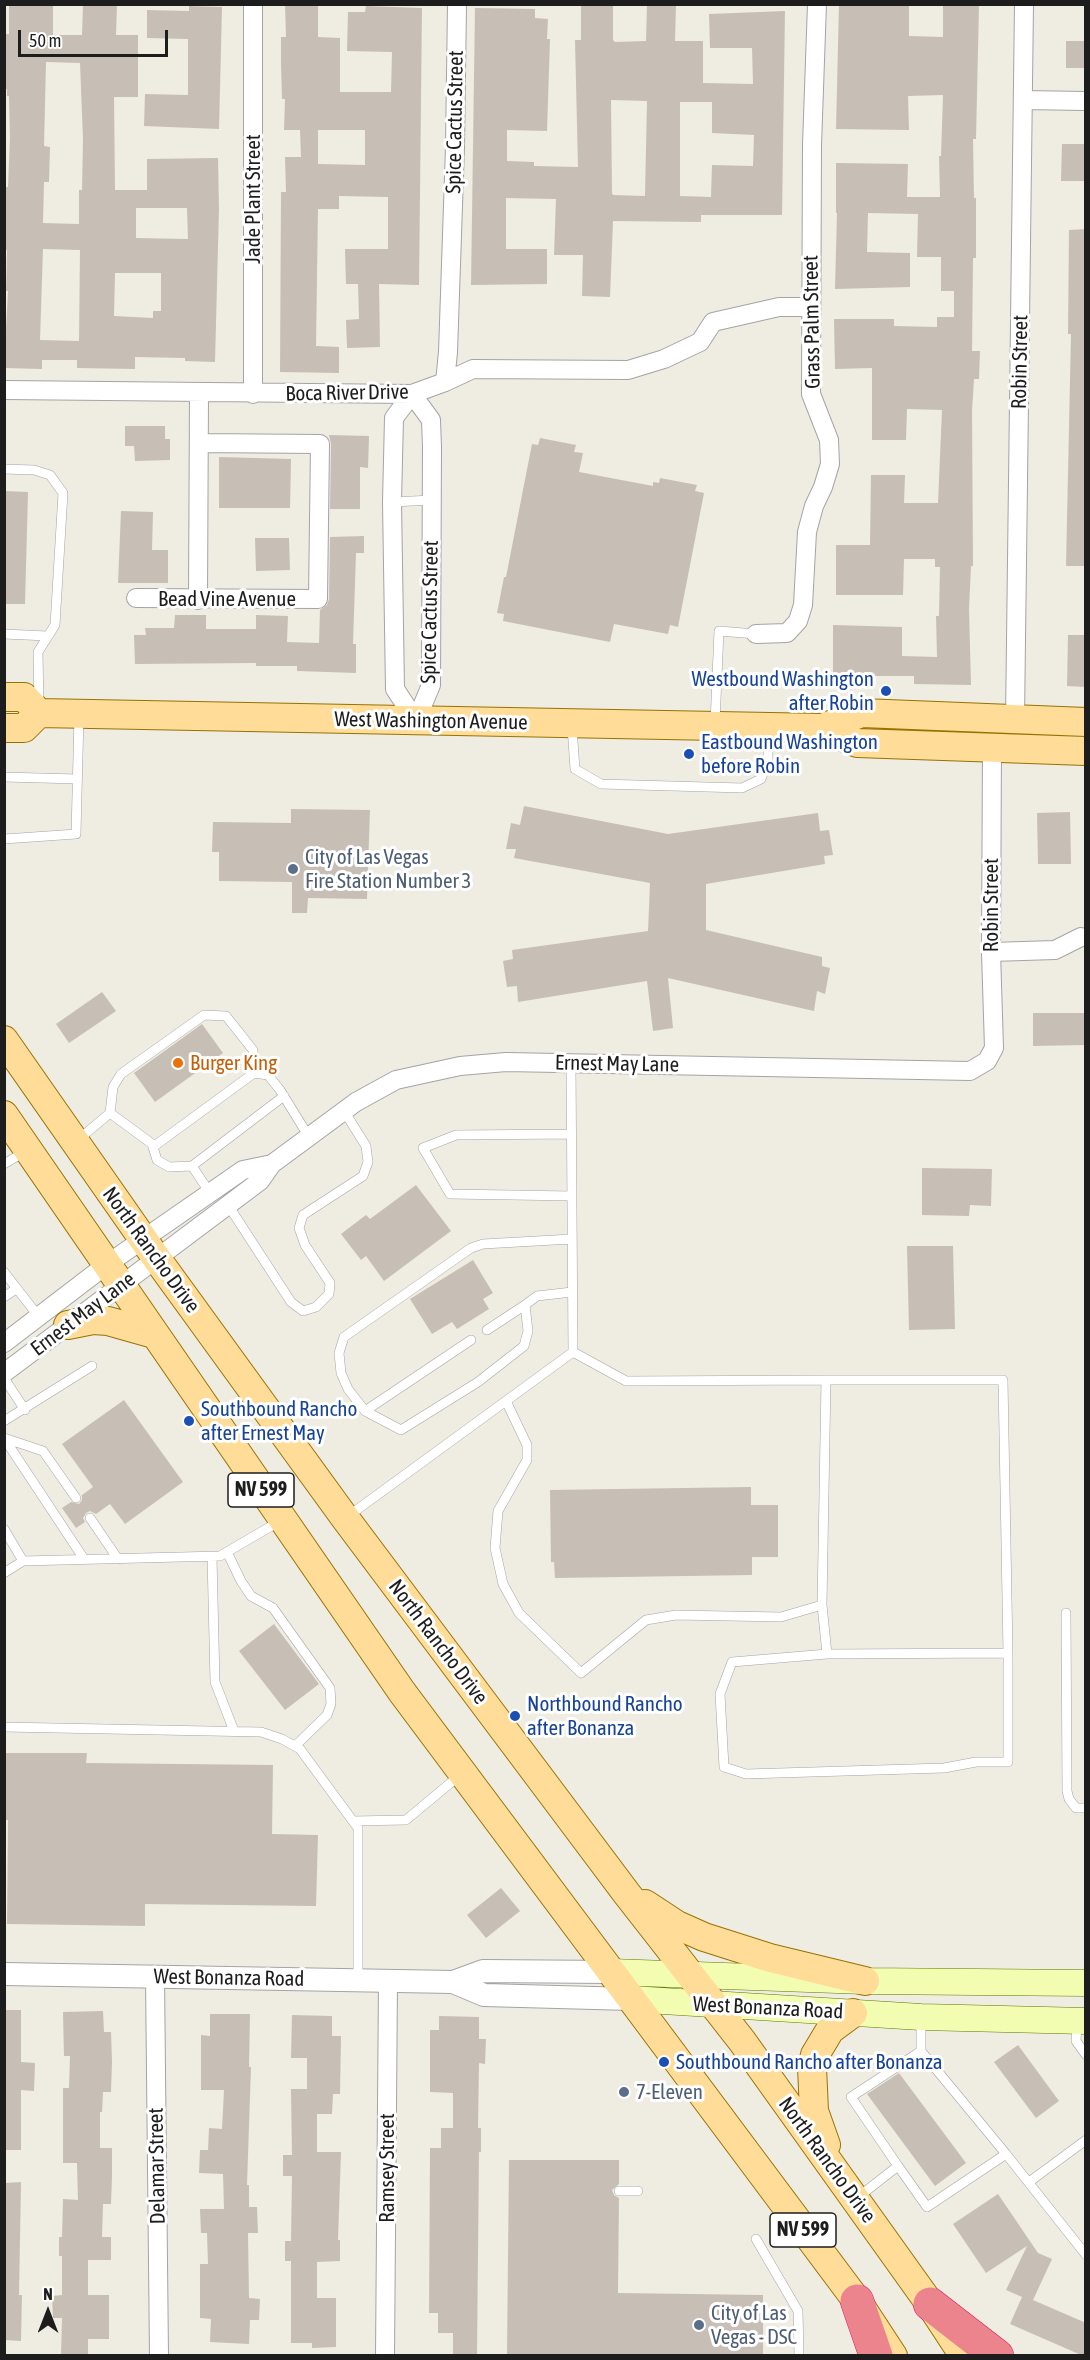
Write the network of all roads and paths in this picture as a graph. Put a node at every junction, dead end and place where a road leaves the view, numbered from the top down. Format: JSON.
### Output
{"nodes":[{"id":1,"x":253,"y":4,"type":"edge"},
{"id":2,"x":457,"y":4,"type":"edge"},
{"id":3,"x":817,"y":4,"type":"edge"},
{"id":4,"x":1024,"y":4,"type":"edge"},
{"id":5,"x":1023,"y":100,"type":"junction"},
{"id":6,"x":1086,"y":101,"type":"edge"},
{"id":7,"x":811,"y":307,"type":"junction"},
{"id":8,"x":445,"y":382,"type":"junction"},
{"id":9,"x":4,"y":390,"type":"edge"},
{"id":10,"x":199,"y":393,"type":"junction"},
{"id":11,"x":253,"y":394,"type":"junction"},
{"id":12,"x":412,"y":394,"type":"junction"},
{"id":13,"x":199,"y":443,"type":"junction"},
{"id":14,"x":4,"y":469,"type":"edge"},
{"id":15,"x":432,"y":500,"type":"junction"},
{"id":16,"x":392,"y":502,"type":"junction"},
{"id":17,"x":136,"y":598,"type":"dead end"},
{"id":18,"x":198,"y":600,"type":"junction"},
{"id":19,"x":4,"y":634,"type":"edge"},
{"id":20,"x":756,"y":634,"type":"joint"},
{"id":21,"x":47,"y":636,"type":"junction"},
{"id":22,"x":4,"y":697,"type":"edge"},
{"id":23,"x":39,"y":713,"type":"junction"},
{"id":24,"x":79,"y":714,"type":"junction"},
{"id":25,"x":1015,"y":719,"type":"junction"},
{"id":26,"x":416,"y":721,"type":"junction"},
{"id":27,"x":1086,"y":722,"type":"edge"},
{"id":28,"x":572,"y":724,"type":"junction"},
{"id":29,"x":715,"y":727,"type":"junction"},
{"id":30,"x":4,"y":728,"type":"edge"},
{"id":31,"x":768,"y":728,"type":"junction"},
{"id":32,"x":822,"y":728,"type":"junction"},
{"id":33,"x":1086,"y":735,"type":"edge"},
{"id":34,"x":857,"y":743,"type":"junction"},
{"id":35,"x":992,"y":748,"type":"junction"},
{"id":36,"x":1086,"y":751,"type":"edge"},
{"id":37,"x":4,"y":777,"type":"edge"},
{"id":38,"x":77,"y":779,"type":"junction"},
{"id":39,"x":4,"y":839,"type":"edge"},
{"id":40,"x":1081,"y":937,"type":"dead end"},
{"id":41,"x":991,"y":952,"type":"junction"},
{"id":42,"x":4,"y":1040,"type":"edge"},
{"id":43,"x":987,"y":1061,"type":"joint"},
{"id":44,"x":571,"y":1063,"type":"junction"},
{"id":45,"x":254,"y":1073,"type":"junction"},
{"id":46,"x":284,"y":1096,"type":"junction"},
{"id":47,"x":344,"y":1111,"type":"junction"},
{"id":48,"x":110,"y":1113,"type":"junction"},
{"id":49,"x":4,"y":1115,"type":"edge"},
{"id":50,"x":571,"y":1134,"type":"junction"},
{"id":51,"x":309,"y":1137,"type":"junction"},
{"id":52,"x":75,"y":1143,"type":"junction"},
{"id":53,"x":155,"y":1146,"type":"junction"},
{"id":54,"x":16,"y":1157,"type":"edge"},
{"id":55,"x":272,"y":1164,"type":"junction"},
{"id":56,"x":192,"y":1167,"type":"junction"},
{"id":57,"x":210,"y":1193,"type":"junction"},
{"id":58,"x":572,"y":1196,"type":"junction"},
{"id":59,"x":228,"y":1205,"type":"junction"},
{"id":60,"x":572,"y":1239,"type":"junction"},
{"id":61,"x":150,"y":1249,"type":"junction"},
{"id":62,"x":4,"y":1272,"type":"edge"},
{"id":63,"x":114,"y":1276,"type":"junction"},
{"id":64,"x":16,"y":1289,"type":"junction"},
{"id":65,"x":572,"y":1292,"type":"junction"},
{"id":66,"x":4,"y":1297,"type":"edge"},
{"id":67,"x":525,"y":1305,"type":"junction"},
{"id":68,"x":39,"y":1317,"type":"junction"},
{"id":69,"x":68,"y":1325,"type":"junction"},
{"id":70,"x":487,"y":1329,"type":"dead end"},
{"id":71,"x":154,"y":1335,"type":"junction"},
{"id":72,"x":471,"y":1340,"type":"dead end"},
{"id":73,"x":4,"y":1343,"type":"edge"},
{"id":74,"x":573,"y":1352,"type":"junction"},
{"id":75,"x":92,"y":1366,"type":"dead end"},
{"id":76,"x":4,"y":1373,"type":"edge"},
{"id":77,"x":4,"y":1378,"type":"edge"},
{"id":78,"x":826,"y":1380,"type":"junction"},
{"id":79,"x":506,"y":1401,"type":"junction"},
{"id":80,"x":25,"y":1410,"type":"junction"},
{"id":81,"x":364,"y":1411,"type":"junction"},
{"id":82,"x":4,"y":1421,"type":"edge"},
{"id":83,"x":4,"y":1438,"type":"edge"},
{"id":84,"x":76,"y":1498,"type":"dead end"},
{"id":85,"x":90,"y":1518,"type":"dead end"},
{"id":86,"x":345,"y":1518,"type":"junction"},
{"id":87,"x":282,"y":1520,"type":"junction"},
{"id":88,"x":4,"y":1529,"type":"edge"},
{"id":89,"x":227,"y":1552,"type":"junction"},
{"id":90,"x":212,"y":1557,"type":"junction"},
{"id":91,"x":118,"y":1558,"type":"junction"},
{"id":92,"x":84,"y":1559,"type":"junction"},
{"id":93,"x":23,"y":1561,"type":"junction"},
{"id":94,"x":4,"y":1573,"type":"edge"},
{"id":95,"x":822,"y":1605,"type":"junction"},
{"id":96,"x":1066,"y":1613,"type":"dead end"},
{"id":97,"x":1008,"y":1653,"type":"junction"},
{"id":98,"x":827,"y":1654,"type":"junction"},
{"id":99,"x":4,"y":1727,"type":"edge"},
{"id":100,"x":234,"y":1731,"type":"junction"},
{"id":101,"x":295,"y":1746,"type":"junction"},
{"id":102,"x":463,"y":1772,"type":"junction"},
{"id":103,"x":1086,"y":1808,"type":"edge"},
{"id":104,"x":353,"y":1821,"type":"junction"},
{"id":105,"x":627,"y":1894,"type":"junction"},
{"id":106,"x":610,"y":1972,"type":"junction"},
{"id":107,"x":4,"y":1974,"type":"edge"},
{"id":108,"x":692,"y":1976,"type":"junction"},
{"id":109,"x":155,"y":1977,"type":"junction"},
{"id":110,"x":358,"y":1980,"type":"junction"},
{"id":111,"x":388,"y":1980,"type":"junction"},
{"id":112,"x":865,"y":1981,"type":"junction"},
{"id":113,"x":453,"y":1982,"type":"junction"},
{"id":114,"x":1081,"y":1983,"type":"edge"},
{"id":115,"x":631,"y":1999,"type":"junction"},
{"id":116,"x":714,"y":2005,"type":"junction"},
{"id":117,"x":853,"y":2013,"type":"junction"},
{"id":118,"x":921,"y":2017,"type":"junction"},
{"id":119,"x":1081,"y":2020,"type":"edge"},
{"id":120,"x":921,"y":2051,"type":"junction"},
{"id":121,"x":1086,"y":2055,"type":"edge"},
{"id":122,"x":1086,"y":2140,"type":"edge"},
{"id":123,"x":1006,"y":2154,"type":"junction"},
{"id":124,"x":898,"y":2166,"type":"junction"},
{"id":125,"x":834,"y":2170,"type":"junction"},
{"id":126,"x":1029,"y":2182,"type":"junction"},
{"id":127,"x":619,"y":2191,"type":"dead end"},
{"id":128,"x":638,"y":2191,"type":"dead end"},
{"id":129,"x":855,"y":2200,"type":"junction"},
{"id":130,"x":756,"y":2240,"type":"dead end"},
{"id":131,"x":1086,"y":2255,"type":"edge"},
{"id":132,"x":857,"y":2301,"type":"junction"},
{"id":133,"x":930,"y":2304,"type":"junction"},
{"id":134,"x":159,"y":2355,"type":"edge"},
{"id":135,"x":385,"y":2355,"type":"edge"},
{"id":136,"x":800,"y":2355,"type":"edge"},
{"id":137,"x":876,"y":2355,"type":"edge"},
{"id":138,"x":893,"y":2355,"type":"edge"},
{"id":139,"x":964,"y":2355,"type":"edge"},
{"id":140,"x":997,"y":2355,"type":"edge"}],
"edges":[{"from":1,"to":11,"type":"street","name":"Jade Plant Street"},
{"from":2,"to":8,"type":"street","name":"Spice Cactus Street"},
{"from":3,"to":7,"type":"street","name":"Grass Palm Street"},
{"from":4,"to":5,"type":"street","name":"Robin Street"},
{"from":5,"to":6,"type":"street"},
{"from":5,"to":25,"type":"street","name":"Robin Street"},
{"from":7,"to":8,"type":"street","name":"Boca River Drive"},
{"from":7,"to":20,"type":"street","name":"Grass Palm Street"},
{"from":8,"to":12,"type":"street","name":"Boca River Drive"},
{"from":9,"to":10,"type":"street","name":"Boca River Drive"},
{"from":10,"to":11,"type":"street","name":"Boca River Drive"},
{"from":10,"to":13,"type":"street"},
{"from":11,"to":12,"type":"street","name":"Boca River Drive"},
{"from":12,"to":15,"type":"street","name":"Spice Cactus Street"},
{"from":12,"to":16,"type":"street","name":"Spice Cactus Street"},
{"from":13,"to":18,"type":"street"},
{"from":13,"to":18,"type":"street","name":"Bead Vine Avenue"},
{"from":14,"to":21,"type":"lane"},
{"from":15,"to":16,"type":"lane"},
{"from":15,"to":26,"type":"street","name":"Spice Cactus Street"},
{"from":16,"to":26,"type":"street","name":"Spice Cactus Street"},
{"from":17,"to":18,"type":"street","name":"Bead Vine Avenue"},
{"from":19,"to":21,"type":"lane"},
{"from":20,"to":29,"type":"lane"},
{"from":21,"to":23,"type":"lane"},
{"from":22,"to":23,"type":"main road"},
{"from":23,"to":24,"type":"main road","name":"West Washington Avenue"},
{"from":23,"to":30,"type":"main road"},
{"from":24,"to":26,"type":"main road","name":"West Washington Avenue"},
{"from":24,"to":38,"type":"lane"},
{"from":25,"to":27,"type":"main road","name":"West Washington Avenue"},
{"from":25,"to":32,"type":"main road","name":"West Washington Avenue"},
{"from":25,"to":34,"type":"main road"},
{"from":26,"to":28,"type":"main road","name":"West Washington Avenue"},
{"from":28,"to":29,"type":"main road","name":"West Washington Avenue"},
{"from":28,"to":31,"type":"lane"},
{"from":29,"to":31,"type":"main road","name":"West Washington Avenue"},
{"from":31,"to":32,"type":"main road","name":"West Washington Avenue"},
{"from":32,"to":34,"type":"main road","name":"West Washington Avenue"},
{"from":33,"to":35,"type":"main road"},
{"from":34,"to":35,"type":"main road","name":"West Washington Avenue"},
{"from":35,"to":36,"type":"main road","name":"West Washington Avenue"},
{"from":35,"to":41,"type":"street","name":"Robin Street"},
{"from":37,"to":38,"type":"lane"},
{"from":38,"to":39,"type":"lane"},
{"from":40,"to":41,"type":"street"},
{"from":41,"to":43,"type":"street","name":"Robin Street"},
{"from":42,"to":52,"type":"main road","name":"North Rancho Drive","number":"NV 599"},
{"from":43,"to":44,"type":"street","name":"Ernest May Lane"},
{"from":44,"to":47,"type":"street","name":"Ernest May Lane"},
{"from":44,"to":50,"type":"lane"},
{"from":45,"to":46,"type":"lane"},
{"from":45,"to":48,"type":"lane"},
{"from":45,"to":53,"type":"lane"},
{"from":46,"to":51,"type":"lane"},
{"from":46,"to":56,"type":"lane"},
{"from":47,"to":51,"type":"street","name":"Ernest May Lane"},
{"from":47,"to":59,"type":"lane"},
{"from":48,"to":52,"type":"lane"},
{"from":48,"to":53,"type":"lane"},
{"from":49,"to":54,"type":"main road","name":"North Rancho Drive","number":"NV 599"},
{"from":50,"to":58,"type":"lane"},
{"from":50,"to":58,"type":"lane"},
{"from":51,"to":55,"type":"street","name":"Ernest May Lane"},
{"from":52,"to":61,"type":"main road","name":"North Rancho Drive","number":"NV 599"},
{"from":53,"to":56,"type":"lane"},
{"from":54,"to":63,"type":"main road","name":"North Rancho Drive","number":"NV 599"},
{"from":55,"to":57,"type":"street","name":"Ernest May Lane"},
{"from":55,"to":59,"type":"street","name":"Ernest May Lane"},
{"from":56,"to":57,"type":"lane"},
{"from":57,"to":61,"type":"street","name":"Ernest May Lane"},
{"from":58,"to":60,"type":"lane"},
{"from":59,"to":61,"type":"street","name":"Ernest May Lane"},
{"from":60,"to":65,"type":"lane"},
{"from":60,"to":81,"type":"lane"},
{"from":61,"to":63,"type":"street","name":"Ernest May Lane"},
{"from":61,"to":63,"type":"street","name":"Ernest May Lane"},
{"from":61,"to":86,"type":"main road","name":"North Rancho Drive","number":"NV 599"},
{"from":62,"to":64,"type":"lane"},
{"from":63,"to":68,"type":"street","name":"Ernest May Lane"},
{"from":63,"to":69,"type":"street","name":"Ernest May Lane"},
{"from":63,"to":71,"type":"main road","name":"North Rancho Drive","number":"NV 599"},
{"from":64,"to":66,"type":"lane"},
{"from":64,"to":68,"type":"lane"},
{"from":65,"to":67,"type":"lane"},
{"from":65,"to":74,"type":"lane"},
{"from":67,"to":70,"type":"lane"},
{"from":67,"to":81,"type":"lane"},
{"from":68,"to":73,"type":"street","name":"Ernest May Lane"},
{"from":69,"to":71,"type":"main road"},
{"from":69,"to":76,"type":"street","name":"Ernest May Lane"},
{"from":71,"to":87,"type":"main road","name":"North Rancho Drive","number":"NV 599"},
{"from":72,"to":81,"type":"lane"},
{"from":74,"to":78,"type":"lane"},
{"from":74,"to":79,"type":"lane"},
{"from":75,"to":80,"type":"lane"},
{"from":77,"to":80,"type":"lane"},
{"from":78,"to":95,"type":"lane"},
{"from":78,"to":97,"type":"lane"},
{"from":79,"to":86,"type":"lane"},
{"from":79,"to":95,"type":"lane"},
{"from":80,"to":82,"type":"lane"},
{"from":83,"to":84,"type":"lane"},
{"from":83,"to":92,"type":"lane"},
{"from":85,"to":91,"type":"lane"},
{"from":86,"to":105,"type":"main road","name":"North Rancho Drive","number":"NV 599"},
{"from":87,"to":89,"type":"lane"},
{"from":87,"to":102,"type":"main road","name":"North Rancho Drive","number":"NV 599"},
{"from":88,"to":93,"type":"lane"},
{"from":89,"to":90,"type":"lane"},
{"from":89,"to":101,"type":"lane"},
{"from":90,"to":91,"type":"lane"},
{"from":90,"to":100,"type":"lane"},
{"from":91,"to":92,"type":"lane"},
{"from":92,"to":93,"type":"lane"},
{"from":93,"to":94,"type":"lane"},
{"from":95,"to":98,"type":"lane"},
{"from":96,"to":103,"type":"lane"},
{"from":97,"to":98,"type":"lane"},
{"from":97,"to":98,"type":"lane"},
{"from":99,"to":100,"type":"lane"},
{"from":100,"to":101,"type":"lane"},
{"from":101,"to":104,"type":"lane"},
{"from":102,"to":104,"type":"lane"},
{"from":102,"to":106,"type":"main road","name":"North Rancho Drive","number":"NV 599"},
{"from":104,"to":110,"type":"lane"},
{"from":105,"to":108,"type":"main road","name":"North Rancho Drive","number":"NV 599"},
{"from":105,"to":112,"type":"main road"},
{"from":106,"to":108,"type":"main road","name":"West Bonanza Road"},
{"from":106,"to":113,"type":"street","name":"West Bonanza Road"},
{"from":106,"to":115,"type":"main road","name":"North Rancho Drive","number":"NV 599"},
{"from":107,"to":109,"type":"street","name":"West Bonanza Road"},
{"from":108,"to":112,"type":"main road","name":"West Bonanza Road"},
{"from":108,"to":116,"type":"main road","name":"North Rancho Drive","number":"NV 599"},
{"from":109,"to":110,"type":"street","name":"West Bonanza Road"},
{"from":109,"to":134,"type":"street","name":"Delamar Street"},
{"from":110,"to":111,"type":"street","name":"West Bonanza Road"},
{"from":111,"to":113,"type":"street","name":"West Bonanza Road"},
{"from":111,"to":135,"type":"street","name":"Ramsey Street"},
{"from":112,"to":114,"type":"main road","name":"West Bonanza Road"},
{"from":113,"to":115,"type":"street","name":"West Bonanza Road"},
{"from":114,"to":119,"type":"main road"},
{"from":115,"to":116,"type":"main road","name":"West Bonanza Road"},
{"from":115,"to":132,"type":"main road","name":"North Rancho Drive","number":"NV 599"},
{"from":116,"to":117,"type":"main road","name":"West Bonanza Road"},
{"from":116,"to":125,"type":"main road","name":"North Rancho Drive","number":"NV 599"},
{"from":117,"to":118,"type":"main road","name":"West Bonanza Road"},
{"from":117,"to":125,"type":"main road"},
{"from":118,"to":119,"type":"main road","name":"West Bonanza Road"},
{"from":118,"to":120,"type":"lane"},
{"from":119,"to":121,"type":"lane"},
{"from":120,"to":123,"type":"lane"},
{"from":120,"to":124,"type":"lane"},
{"from":122,"to":126,"type":"lane"},
{"from":123,"to":124,"type":"lane"},
{"from":123,"to":126,"type":"lane"},
{"from":124,"to":129,"type":"lane"},
{"from":125,"to":129,"type":"main road","name":"North Rancho Drive","number":"NV 599"},
{"from":126,"to":131,"type":"lane"},
{"from":127,"to":128,"type":"lane"},
{"from":129,"to":133,"type":"main road","name":"North Rancho Drive","number":"NV 599"},
{"from":130,"to":136,"type":"lane"},
{"from":132,"to":137,"type":"highway"},
{"from":132,"to":138,"type":"main road","name":"North Rancho Drive","number":"NV 599"},
{"from":133,"to":139,"type":"main road","name":"North Rancho Drive","number":"NV 599"},
{"from":133,"to":140,"type":"highway"}]}
